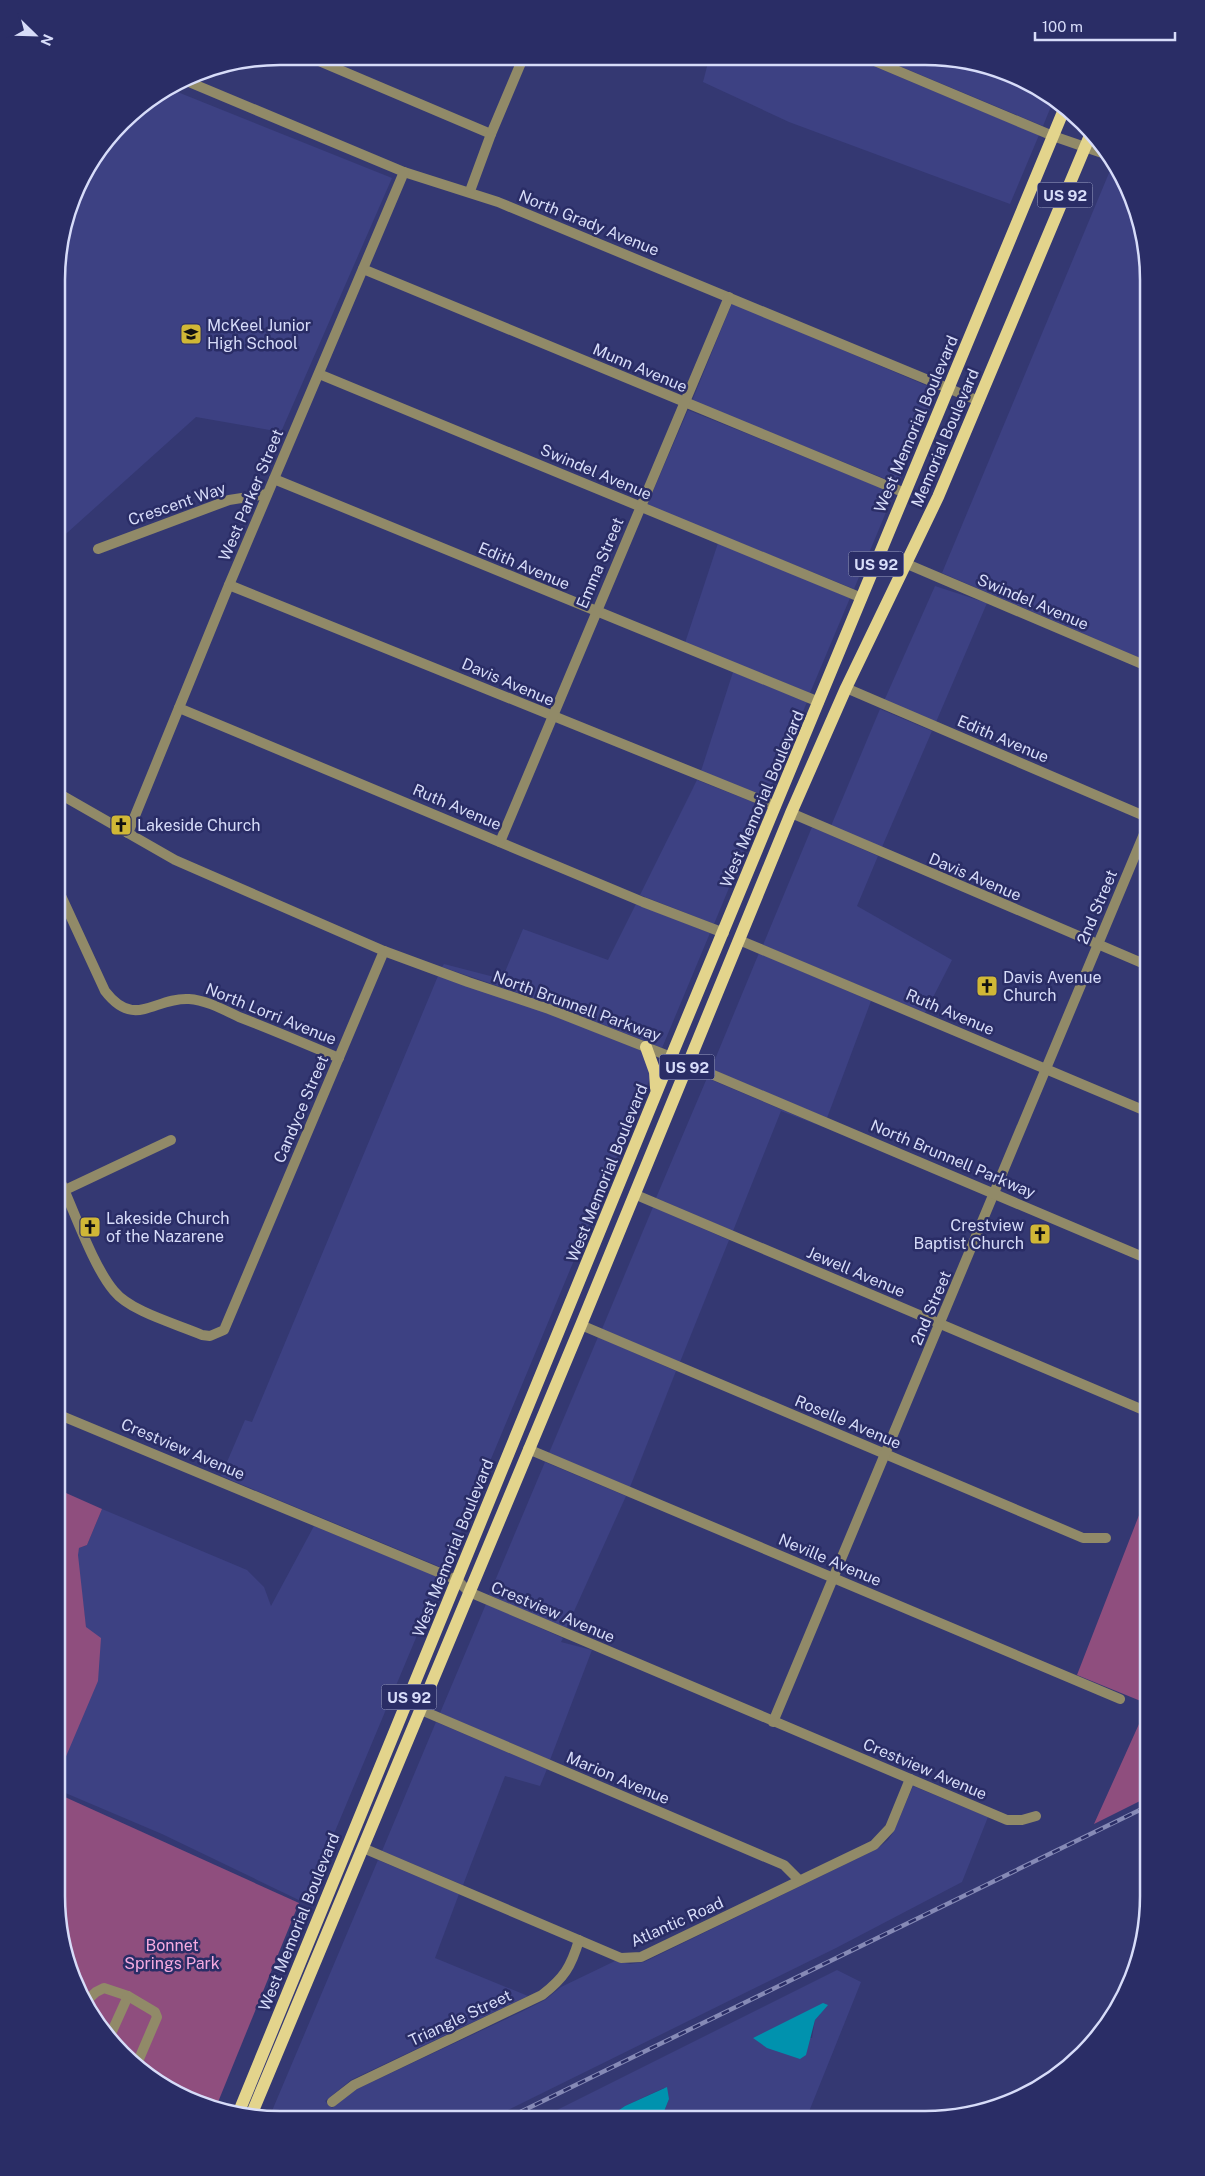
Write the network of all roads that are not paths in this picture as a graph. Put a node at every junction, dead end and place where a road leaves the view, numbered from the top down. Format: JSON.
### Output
{"nodes":[{"id":1,"x":328,"y":65,"type":"edge"},
{"id":2,"x":520,"y":65,"type":"edge"},
{"id":3,"x":884,"y":65,"type":"edge"},
{"id":4,"x":192,"y":84,"type":"edge"},
{"id":5,"x":1062,"y":114,"type":"edge"},
{"id":6,"x":491,"y":134,"type":"junction"},
{"id":7,"x":1054,"y":136,"type":"junction"},
{"id":8,"x":1088,"y":140,"type":"edge"},
{"id":9,"x":1085,"y":148,"type":"junction"},
{"id":10,"x":1098,"y":152,"type":"edge"},
{"id":11,"x":404,"y":172,"type":"junction"},
{"id":12,"x":470,"y":191,"type":"junction"},
{"id":13,"x":363,"y":269,"type":"junction"},
{"id":14,"x":729,"y":297,"type":"junction"},
{"id":15,"x":319,"y":374,"type":"junction"},
{"id":16,"x":949,"y":389,"type":"junction"},
{"id":17,"x":979,"y":402,"type":"junction"},
{"id":18,"x":685,"y":403,"type":"junction"},
{"id":19,"x":274,"y":478,"type":"junction"},
{"id":20,"x":905,"y":493,"type":"junction"},
{"id":21,"x":267,"y":494,"type":"junction"},
{"id":22,"x":640,"y":507,"type":"junction"},
{"id":23,"x":98,"y":549,"type":"dead end"},
{"id":24,"x":907,"y":564,"type":"junction"},
{"id":25,"x":229,"y":585,"type":"junction"},
{"id":26,"x":862,"y":598,"type":"junction"},
{"id":27,"x":595,"y":612,"type":"junction"},
{"id":28,"x":1140,"y":663,"type":"edge"},
{"id":29,"x":846,"y":688,"type":"junction"},
{"id":30,"x":819,"y":702,"type":"junction"},
{"id":31,"x":179,"y":708,"type":"junction"},
{"id":32,"x":552,"y":716,"type":"junction"},
{"id":33,"x":817,"y":750,"type":"joint"},
{"id":34,"x":788,"y":778,"type":"junction"},
{"id":35,"x":65,"y":797,"type":"edge"},
{"id":36,"x":776,"y":806,"type":"junction"},
{"id":37,"x":791,"y":812,"type":"junction"},
{"id":38,"x":1140,"y":814,"type":"edge"},
{"id":39,"x":128,"y":833,"type":"junction"},
{"id":40,"x":780,"y":839,"type":"junction"},
{"id":41,"x":500,"y":842,"type":"junction"},
{"id":42,"x":1140,"y":843,"type":"edge"},
{"id":43,"x":65,"y":904,"type":"edge"},
{"id":44,"x":724,"y":933,"type":"junction"},
{"id":45,"x":739,"y":940,"type":"junction"},
{"id":46,"x":1097,"y":944,"type":"junction"},
{"id":47,"x":384,"y":951,"type":"junction"},
{"id":48,"x":1140,"y":963,"type":"edge"},
{"id":49,"x":646,"y":1047,"type":"junction"},
{"id":50,"x":671,"y":1057,"type":"junction"},
{"id":51,"x":339,"y":1058,"type":"junction"},
{"id":52,"x":688,"y":1065,"type":"junction"},
{"id":53,"x":1047,"y":1070,"type":"junction"},
{"id":54,"x":656,"y":1096,"type":"junction"},
{"id":55,"x":1140,"y":1109,"type":"edge"},
{"id":56,"x":171,"y":1140,"type":"dead end"},
{"id":57,"x":65,"y":1190,"type":"edge"},
{"id":58,"x":65,"y":1192,"type":"edge"},
{"id":59,"x":634,"y":1194,"type":"junction"},
{"id":60,"x":995,"y":1194,"type":"junction"},
{"id":61,"x":1140,"y":1256,"type":"edge"},
{"id":62,"x":581,"y":1280,"type":"junction"},
{"id":63,"x":566,"y":1317,"type":"junction"},
{"id":64,"x":940,"y":1324,"type":"junction"},
{"id":65,"x":581,"y":1325,"type":"junction"},
{"id":66,"x":566,"y":1359,"type":"junction"},
{"id":67,"x":1140,"y":1409,"type":"edge"},
{"id":68,"x":65,"y":1417,"type":"edge"},
{"id":69,"x":528,"y":1450,"type":"junction"},
{"id":70,"x":886,"y":1454,"type":"junction"},
{"id":71,"x":1106,"y":1538,"type":"dead end"},
{"id":72,"x":832,"y":1578,"type":"junction"},
{"id":73,"x":457,"y":1580,"type":"junction"},
{"id":74,"x":469,"y":1592,"type":"junction"},
{"id":75,"x":1120,"y":1699,"type":"dead end"},
{"id":76,"x":404,"y":1708,"type":"junction"},
{"id":77,"x":421,"y":1710,"type":"junction"},
{"id":78,"x":773,"y":1722,"type":"junction"},
{"id":79,"x":910,"y":1779,"type":"junction"},
{"id":80,"x":1036,"y":1816,"type":"dead end"},
{"id":81,"x":348,"y":1841,"type":"junction"},
{"id":82,"x":363,"y":1848,"type":"junction"},
{"id":83,"x":799,"y":1880,"type":"junction"},
{"id":84,"x":579,"y":1940,"type":"junction"},
{"id":85,"x":322,"y":1948,"type":"junction"},
{"id":86,"x":128,"y":1996,"type":"junction"},
{"id":87,"x":90,"y":1997,"type":"edge"},
{"id":88,"x":112,"y":2031,"type":"edge"},
{"id":89,"x":139,"y":2059,"type":"edge"},
{"id":90,"x":332,"y":2102,"type":"dead end"},
{"id":91,"x":241,"y":2107,"type":"edge"},
{"id":92,"x":254,"y":2109,"type":"edge"}],
"edges":[{"from":1,"to":6,"type":"street"},
{"from":2,"to":6,"type":"street"},
{"from":3,"to":7,"type":"street"},
{"from":4,"to":11,"type":"street","name":"North Grady Avenue"},
{"from":5,"to":7,"type":"main road","name":"West Memorial Boulevard","number":"US 92"},
{"from":6,"to":12,"type":"street"},
{"from":7,"to":9,"type":"street"},
{"from":7,"to":16,"type":"main road","name":"West Memorial Boulevard","number":"US 92"},
{"from":8,"to":9,"type":"main road","name":"Memorial Boulevard","number":"US 92"},
{"from":9,"to":10,"type":"street"},
{"from":9,"to":17,"type":"main road","name":"Memorial Boulevard","number":"US 92"},
{"from":11,"to":12,"type":"street","name":"North Grady Avenue"},
{"from":11,"to":13,"type":"street","name":"West Parker Street"},
{"from":12,"to":14,"type":"street","name":"North Grady Avenue"},
{"from":13,"to":15,"type":"street","name":"West Parker Street"},
{"from":13,"to":18,"type":"street","name":"Munn Avenue"},
{"from":14,"to":16,"type":"street","name":"North Grady Avenue"},
{"from":14,"to":18,"type":"street","name":"Emma Street"},
{"from":15,"to":19,"type":"street","name":"West Parker Street"},
{"from":15,"to":22,"type":"street","name":"Swindel Avenue"},
{"from":16,"to":17,"type":"street","name":"North Grady Avenue"},
{"from":16,"to":20,"type":"main road","name":"West Memorial Boulevard","number":"US 92"},
{"from":17,"to":24,"type":"main road","name":"Memorial Boulevard","number":"US 92"},
{"from":18,"to":20,"type":"street","name":"Munn Avenue"},
{"from":18,"to":22,"type":"street","name":"Emma Street"},
{"from":19,"to":21,"type":"street","name":"West Parker Street"},
{"from":19,"to":27,"type":"street","name":"Edith Avenue"},
{"from":20,"to":26,"type":"main road","name":"West Memorial Boulevard","number":"US 92"},
{"from":21,"to":23,"type":"street","name":"Crescent Way"},
{"from":21,"to":25,"type":"street","name":"West Parker Street"},
{"from":22,"to":26,"type":"street","name":"Swindel Avenue"},
{"from":22,"to":27,"type":"street","name":"Emma Street"},
{"from":24,"to":28,"type":"street","name":"Swindel Avenue"},
{"from":24,"to":29,"type":"main road","name":"Memorial Boulevard","number":"US 92"},
{"from":25,"to":31,"type":"street","name":"West Parker Street"},
{"from":25,"to":32,"type":"street","name":"Davis Avenue"},
{"from":26,"to":30,"type":"main road","name":"West Memorial Boulevard","number":"US 92"},
{"from":27,"to":30,"type":"street","name":"Edith Avenue"},
{"from":27,"to":32,"type":"street","name":"Emma Street"},
{"from":29,"to":33,"type":"main road","name":"Memorial Boulevard","number":"US 92"},
{"from":29,"to":38,"type":"street","name":"Edith Avenue"},
{"from":30,"to":34,"type":"main road","name":"West Memorial Boulevard","number":"US 92"},
{"from":31,"to":39,"type":"street","name":"West Parker Street"},
{"from":31,"to":41,"type":"street","name":"Ruth Avenue"},
{"from":32,"to":36,"type":"street","name":"Davis Avenue"},
{"from":32,"to":41,"type":"street","name":"Emma Street"},
{"from":33,"to":37,"type":"main road","name":"West Memorial Boulevard","number":"US 92"},
{"from":34,"to":36,"type":"main road","name":"West Memorial Boulevard","number":"US 92"},
{"from":34,"to":37,"type":"main road"},
{"from":35,"to":39,"type":"street","name":"North Brunnell Parkway"},
{"from":36,"to":40,"type":"main road"},
{"from":36,"to":44,"type":"main road","name":"West Memorial Boulevard","number":"US 92"},
{"from":37,"to":40,"type":"main road","name":"West Memorial Boulevard","number":"US 92"},
{"from":37,"to":46,"type":"street","name":"Davis Avenue"},
{"from":39,"to":47,"type":"street","name":"North Brunnell Parkway"},
{"from":40,"to":45,"type":"main road","name":"West Memorial Boulevard","number":"US 92"},
{"from":41,"to":44,"type":"street","name":"Ruth Avenue"},
{"from":42,"to":46,"type":"street","name":"2nd Street"},
{"from":43,"to":51,"type":"street","name":"North Lorri Avenue"},
{"from":44,"to":50,"type":"main road","name":"West Memorial Boulevard","number":"US 92"},
{"from":45,"to":52,"type":"main road","name":"West Memorial Boulevard","number":"US 92"},
{"from":45,"to":53,"type":"street","name":"Ruth Avenue"},
{"from":46,"to":48,"type":"street","name":"Davis Avenue"},
{"from":46,"to":53,"type":"street","name":"2nd Street"},
{"from":47,"to":49,"type":"street","name":"North Brunnell Parkway"},
{"from":47,"to":51,"type":"street","name":"Candyce Street"},
{"from":49,"to":50,"type":"street","name":"North Brunnell Parkway"},
{"from":49,"to":54,"type":"main road"},
{"from":50,"to":52,"type":"street","name":"North Brunnell Parkway"},
{"from":50,"to":54,"type":"main road","name":"West Memorial Boulevard","number":"US 92"},
{"from":51,"to":58,"type":"street","name":"Candyce Street"},
{"from":52,"to":59,"type":"main road","name":"West Memorial Boulevard","number":"US 92"},
{"from":52,"to":60,"type":"street","name":"North Brunnell Parkway"},
{"from":53,"to":55,"type":"street","name":"Ruth Avenue"},
{"from":53,"to":60,"type":"street","name":"2nd Street"},
{"from":54,"to":62,"type":"main road","name":"West Memorial Boulevard","number":"US 92"},
{"from":56,"to":57,"type":"street"},
{"from":59,"to":64,"type":"street","name":"Jewell Avenue"},
{"from":59,"to":65,"type":"main road","name":"West Memorial Boulevard","number":"US 92"},
{"from":60,"to":61,"type":"street","name":"North Brunnell Parkway"},
{"from":60,"to":64,"type":"street","name":"2nd Street"},
{"from":62,"to":63,"type":"main road","name":"West Memorial Boulevard","number":"US 92"},
{"from":62,"to":65,"type":"main road"},
{"from":63,"to":66,"type":"main road"},
{"from":63,"to":73,"type":"main road","name":"West Memorial Boulevard","number":"US 92"},
{"from":64,"to":67,"type":"street","name":"Jewell Avenue"},
{"from":64,"to":70,"type":"street","name":"2nd Street"},
{"from":65,"to":66,"type":"main road","name":"West Memorial Boulevard","number":"US 92"},
{"from":65,"to":70,"type":"street","name":"Roselle Avenue"},
{"from":66,"to":69,"type":"main road","name":"West Memorial Boulevard","number":"US 92"},
{"from":68,"to":73,"type":"street","name":"Crestview Avenue"},
{"from":69,"to":72,"type":"street","name":"Neville Avenue"},
{"from":69,"to":74,"type":"main road","name":"West Memorial Boulevard","number":"US 92"},
{"from":70,"to":71,"type":"street","name":"Roselle Avenue"},
{"from":70,"to":72,"type":"street","name":"2nd Street"},
{"from":72,"to":75,"type":"street","name":"Neville Avenue"},
{"from":72,"to":78,"type":"street","name":"2nd Street"},
{"from":73,"to":74,"type":"street","name":"Crestview Avenue"},
{"from":73,"to":76,"type":"main road","name":"West Memorial Boulevard","number":"US 92"},
{"from":74,"to":77,"type":"main road","name":"West Memorial Boulevard","number":"US 92"},
{"from":74,"to":78,"type":"street","name":"Crestview Avenue"},
{"from":76,"to":81,"type":"main road","name":"West Memorial Boulevard","number":"US 92"},
{"from":76,"to":82,"type":"main road"},
{"from":77,"to":82,"type":"main road","name":"West Memorial Boulevard","number":"US 92"},
{"from":77,"to":83,"type":"street","name":"Marion Avenue"},
{"from":78,"to":79,"type":"street","name":"Crestview Avenue"},
{"from":79,"to":80,"type":"street","name":"Crestview Avenue"},
{"from":79,"to":83,"type":"street","name":"Atlantic Road"},
{"from":81,"to":85,"type":"main road"},
{"from":81,"to":91,"type":"main road","name":"West Memorial Boulevard","number":"US 92"},
{"from":82,"to":84,"type":"street","name":"Atlantic Road"},
{"from":82,"to":85,"type":"main road","name":"West Memorial Boulevard","number":"US 92"},
{"from":83,"to":84,"type":"street","name":"Atlantic Road"},
{"from":84,"to":90,"type":"street","name":"Triangle Street"},
{"from":85,"to":92,"type":"main road","name":"West Memorial Boulevard","number":"US 92"},
{"from":86,"to":87,"type":"street"},
{"from":86,"to":88,"type":"street"},
{"from":86,"to":89,"type":"street"}]}
